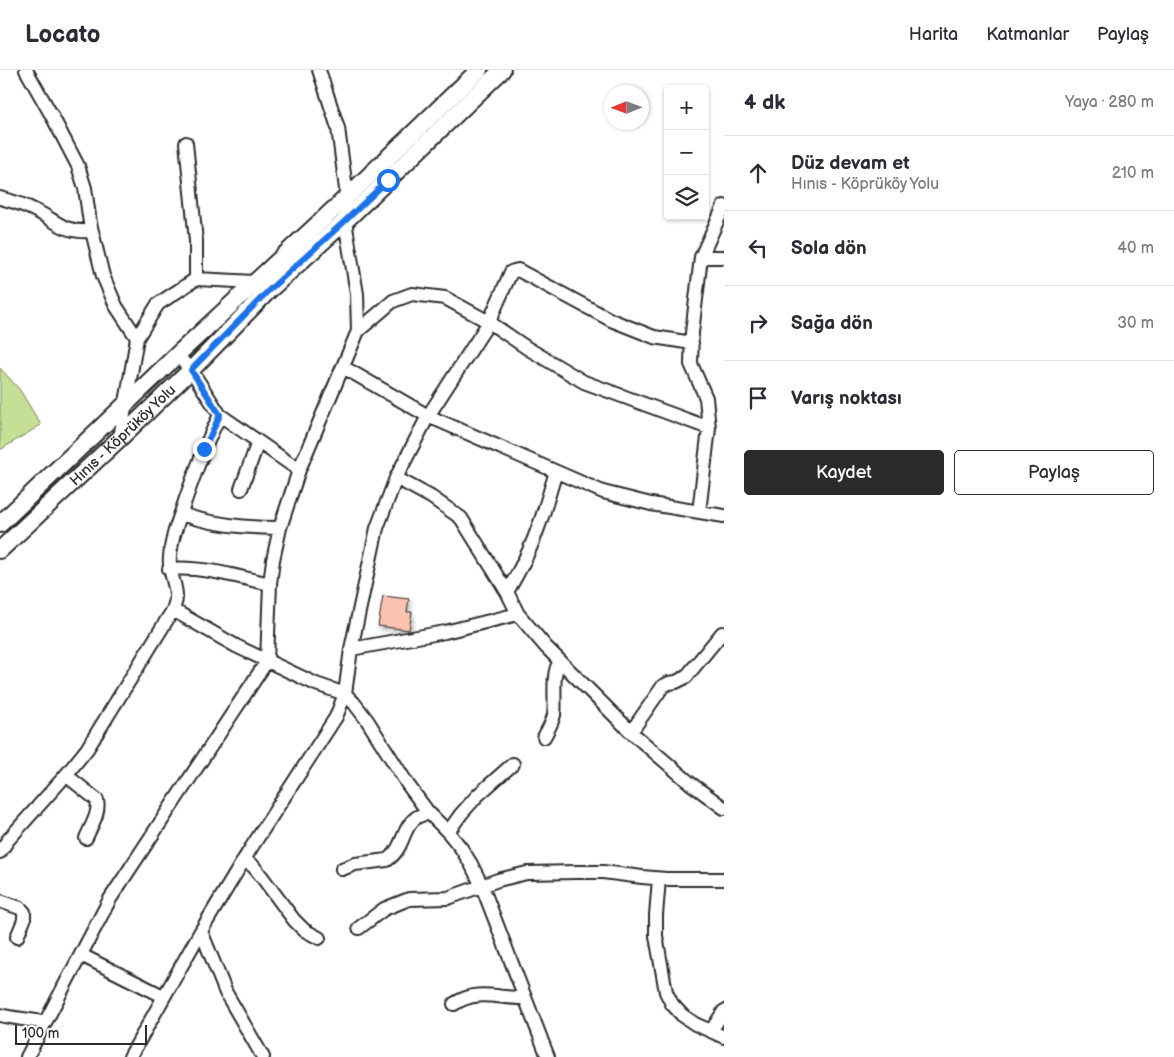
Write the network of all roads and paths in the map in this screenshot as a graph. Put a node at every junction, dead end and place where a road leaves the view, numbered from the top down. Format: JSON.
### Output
{"nodes":[{"id":1,"x":26,"y":70,"type":"edge"},
{"id":2,"x":319,"y":70,"type":"edge"},
{"id":3,"x":479,"y":70,"type":"edge"},
{"id":4,"x":502,"y":70,"type":"edge"},
{"id":5,"x":186,"y":143,"type":"dead end"},
{"id":6,"x":347,"y":197,"type":"junction"},
{"id":7,"x":0,"y":198,"type":"edge"},
{"id":8,"x":724,"y":206,"type":"edge"},
{"id":9,"x":345,"y":221,"type":"junction"},
{"id":10,"x":92,"y":231,"type":"junction"},
{"id":11,"x":701,"y":257,"type":"junction"},
{"id":12,"x":724,"y":257,"type":"edge"},
{"id":13,"x":196,"y":279,"type":"junction"},
{"id":14,"x":263,"y":286,"type":"junction"},
{"id":15,"x":489,"y":322,"type":"junction"},
{"id":16,"x":358,"y":331,"type":"junction"},
{"id":17,"x":137,"y":338,"type":"junction"},
{"id":18,"x":692,"y":342,"type":"junction"},
{"id":19,"x":177,"y":355,"type":"junction"},
{"id":20,"x":343,"y":367,"type":"junction"},
{"id":21,"x":191,"y":370,"type":"junction"},
{"id":22,"x":127,"y":403,"type":"junction"},
{"id":23,"x":220,"y":415,"type":"junction"},
{"id":24,"x":428,"y":416,"type":"junction"},
{"id":25,"x":709,"y":428,"type":"junction"},
{"id":26,"x":120,"y":438,"type":"junction"},
{"id":27,"x":258,"y":442,"type":"junction"},
{"id":28,"x":299,"y":470,"type":"junction"},
{"id":29,"x":556,"y":472,"type":"junction"},
{"id":30,"x":396,"y":478,"type":"junction"},
{"id":31,"x":241,"y":490,"type":"dead end"},
{"id":32,"x":699,"y":512,"type":"junction"},
{"id":33,"x":181,"y":514,"type":"junction"},
{"id":34,"x":724,"y":516,"type":"edge"},
{"id":35,"x":0,"y":524,"type":"edge"},
{"id":36,"x":280,"y":528,"type":"junction"},
{"id":37,"x":0,"y":550,"type":"edge"},
{"id":38,"x":169,"y":569,"type":"junction"},
{"id":39,"x":270,"y":584,"type":"junction"},
{"id":40,"x":507,"y":592,"type":"junction"},
{"id":41,"x":173,"y":610,"type":"junction"},
{"id":42,"x":518,"y":614,"type":"junction"},
{"id":43,"x":722,"y":633,"type":"dead end"},
{"id":44,"x":352,"y":649,"type":"junction"},
{"id":45,"x":267,"y":661,"type":"junction"},
{"id":46,"x":560,"y":661,"type":"junction"},
{"id":47,"x":345,"y":694,"type":"junction"},
{"id":48,"x":631,"y":732,"type":"junction"},
{"id":49,"x":544,"y":737,"type":"dead end"},
{"id":50,"x":513,"y":764,"type":"dead end"},
{"id":51,"x":66,"y":775,"type":"junction"},
{"id":52,"x":724,"y":808,"type":"edge"},
{"id":53,"x":428,"y":812,"type":"junction"},
{"id":54,"x":448,"y":832,"type":"junction"},
{"id":55,"x":86,"y":838,"type":"dead end"},
{"id":56,"x":0,"y":852,"type":"edge"},
{"id":57,"x":244,"y":859,"type":"junction"},
{"id":58,"x":342,"y":869,"type":"dead end"},
{"id":59,"x":724,"y":878,"type":"edge"},
{"id":60,"x":659,"y":879,"type":"junction"},
{"id":61,"x":482,"y":886,"type":"junction"},
{"id":62,"x":0,"y":902,"type":"edge"},
{"id":63,"x":359,"y":928,"type":"dead end"},
{"id":64,"x":201,"y":932,"type":"junction"},
{"id":65,"x":17,"y":937,"type":"dead end"},
{"id":66,"x":319,"y":938,"type":"dead end"},
{"id":67,"x":81,"y":955,"type":"junction"},
{"id":68,"x":164,"y":996,"type":"junction"},
{"id":69,"x":525,"y":998,"type":"junction"},
{"id":70,"x":454,"y":1004,"type":"dead end"},
{"id":71,"x":724,"y":1011,"type":"edge"},
{"id":72,"x":0,"y":1015,"type":"edge"},
{"id":73,"x":45,"y":1023,"type":"junction"},
{"id":74,"x":711,"y":1031,"type":"junction"},
{"id":75,"x":724,"y":1037,"type":"edge"},
{"id":76,"x":27,"y":1057,"type":"edge"},
{"id":77,"x":130,"y":1057,"type":"edge"},
{"id":78,"x":263,"y":1057,"type":"edge"},
{"id":79,"x":548,"y":1057,"type":"edge"}],
"edges":[{"from":1,"to":10,"type":"street"},
{"from":2,"to":6,"type":"street"},
{"from":3,"to":6,"type":"main road","name":"Hınıs - Köprüköy Yolu"},
{"from":4,"to":9,"type":"main road","name":"Hınıs - Köprüköy Yolu"},
{"from":5,"to":13,"type":"street"},
{"from":6,"to":9,"type":"street"},
{"from":6,"to":14,"type":"main road","name":"Hınıs - Köprüköy Yolu"},
{"from":7,"to":10,"type":"street"},
{"from":8,"to":11,"type":"street"},
{"from":9,"to":14,"type":"main road","name":"Hınıs - Köprüköy Yolu"},
{"from":9,"to":16,"type":"street"},
{"from":10,"to":17,"type":"street"},
{"from":11,"to":12,"type":"street"},
{"from":11,"to":18,"type":"street"},
{"from":13,"to":14,"type":"street"},
{"from":13,"to":17,"type":"street"},
{"from":14,"to":19,"type":"main road","name":"Hınıs - Köprüköy Yolu"},
{"from":14,"to":21,"type":"main road","name":"Hınıs - Köprüköy Yolu"},
{"from":15,"to":16,"type":"street"},
{"from":15,"to":18,"type":"street"},
{"from":15,"to":24,"type":"street"},
{"from":15,"to":25,"type":"street"},
{"from":16,"to":20,"type":"street"},
{"from":17,"to":22,"type":"street"},
{"from":18,"to":25,"type":"street"},
{"from":19,"to":21,"type":"street"},
{"from":19,"to":22,"type":"main road","name":"Hınıs - Köprüköy Yolu"},
{"from":20,"to":24,"type":"street"},
{"from":20,"to":28,"type":"street"},
{"from":21,"to":23,"type":"street"},
{"from":21,"to":26,"type":"main road","name":"Hınıs - Köprüköy Yolu"},
{"from":22,"to":26,"type":"street"},
{"from":22,"to":35,"type":"main road","name":"Hınıs - Köprüköy Yolu"},
{"from":23,"to":27,"type":"street"},
{"from":23,"to":33,"type":"street"},
{"from":24,"to":29,"type":"street"},
{"from":24,"to":30,"type":"street"},
{"from":25,"to":32,"type":"street"},
{"from":26,"to":37,"type":"main road","name":"Hınıs - Köprüköy Yolu"},
{"from":27,"to":28,"type":"street"},
{"from":27,"to":31,"type":"street"},
{"from":28,"to":36,"type":"street"},
{"from":29,"to":32,"type":"street"},
{"from":29,"to":40,"type":"street"},
{"from":30,"to":40,"type":"street"},
{"from":30,"to":44,"type":"street"},
{"from":32,"to":34,"type":"street"},
{"from":33,"to":36,"type":"street"},
{"from":33,"to":38,"type":"street"},
{"from":36,"to":39,"type":"street"},
{"from":38,"to":39,"type":"street"},
{"from":38,"to":41,"type":"street"},
{"from":39,"to":45,"type":"street"},
{"from":40,"to":42,"type":"street"},
{"from":41,"to":45,"type":"street"},
{"from":41,"to":51,"type":"street"},
{"from":42,"to":44,"type":"street"},
{"from":42,"to":46,"type":"street"},
{"from":43,"to":48,"type":"street"},
{"from":44,"to":47,"type":"street"},
{"from":45,"to":47,"type":"street"},
{"from":45,"to":67,"type":"street"},
{"from":46,"to":48,"type":"street"},
{"from":46,"to":49,"type":"street"},
{"from":47,"to":53,"type":"street"},
{"from":47,"to":57,"type":"street"},
{"from":48,"to":52,"type":"street"},
{"from":50,"to":54,"type":"street"},
{"from":51,"to":55,"type":"street"},
{"from":51,"to":56,"type":"street"},
{"from":53,"to":54,"type":"street"},
{"from":53,"to":58,"type":"street"},
{"from":54,"to":61,"type":"street"},
{"from":57,"to":64,"type":"street"},
{"from":57,"to":66,"type":"street"},
{"from":59,"to":60,"type":"street"},
{"from":60,"to":61,"type":"street"},
{"from":60,"to":74,"type":"street"},
{"from":61,"to":63,"type":"street"},
{"from":61,"to":69,"type":"street"},
{"from":62,"to":65,"type":"street"},
{"from":64,"to":68,"type":"street"},
{"from":64,"to":78,"type":"street"},
{"from":67,"to":68,"type":"street"},
{"from":67,"to":73,"type":"street"},
{"from":68,"to":77,"type":"street"},
{"from":69,"to":70,"type":"street"},
{"from":69,"to":79,"type":"street"},
{"from":71,"to":74,"type":"street"},
{"from":72,"to":73,"type":"street"},
{"from":73,"to":76,"type":"street"},
{"from":74,"to":75,"type":"street"}]}
